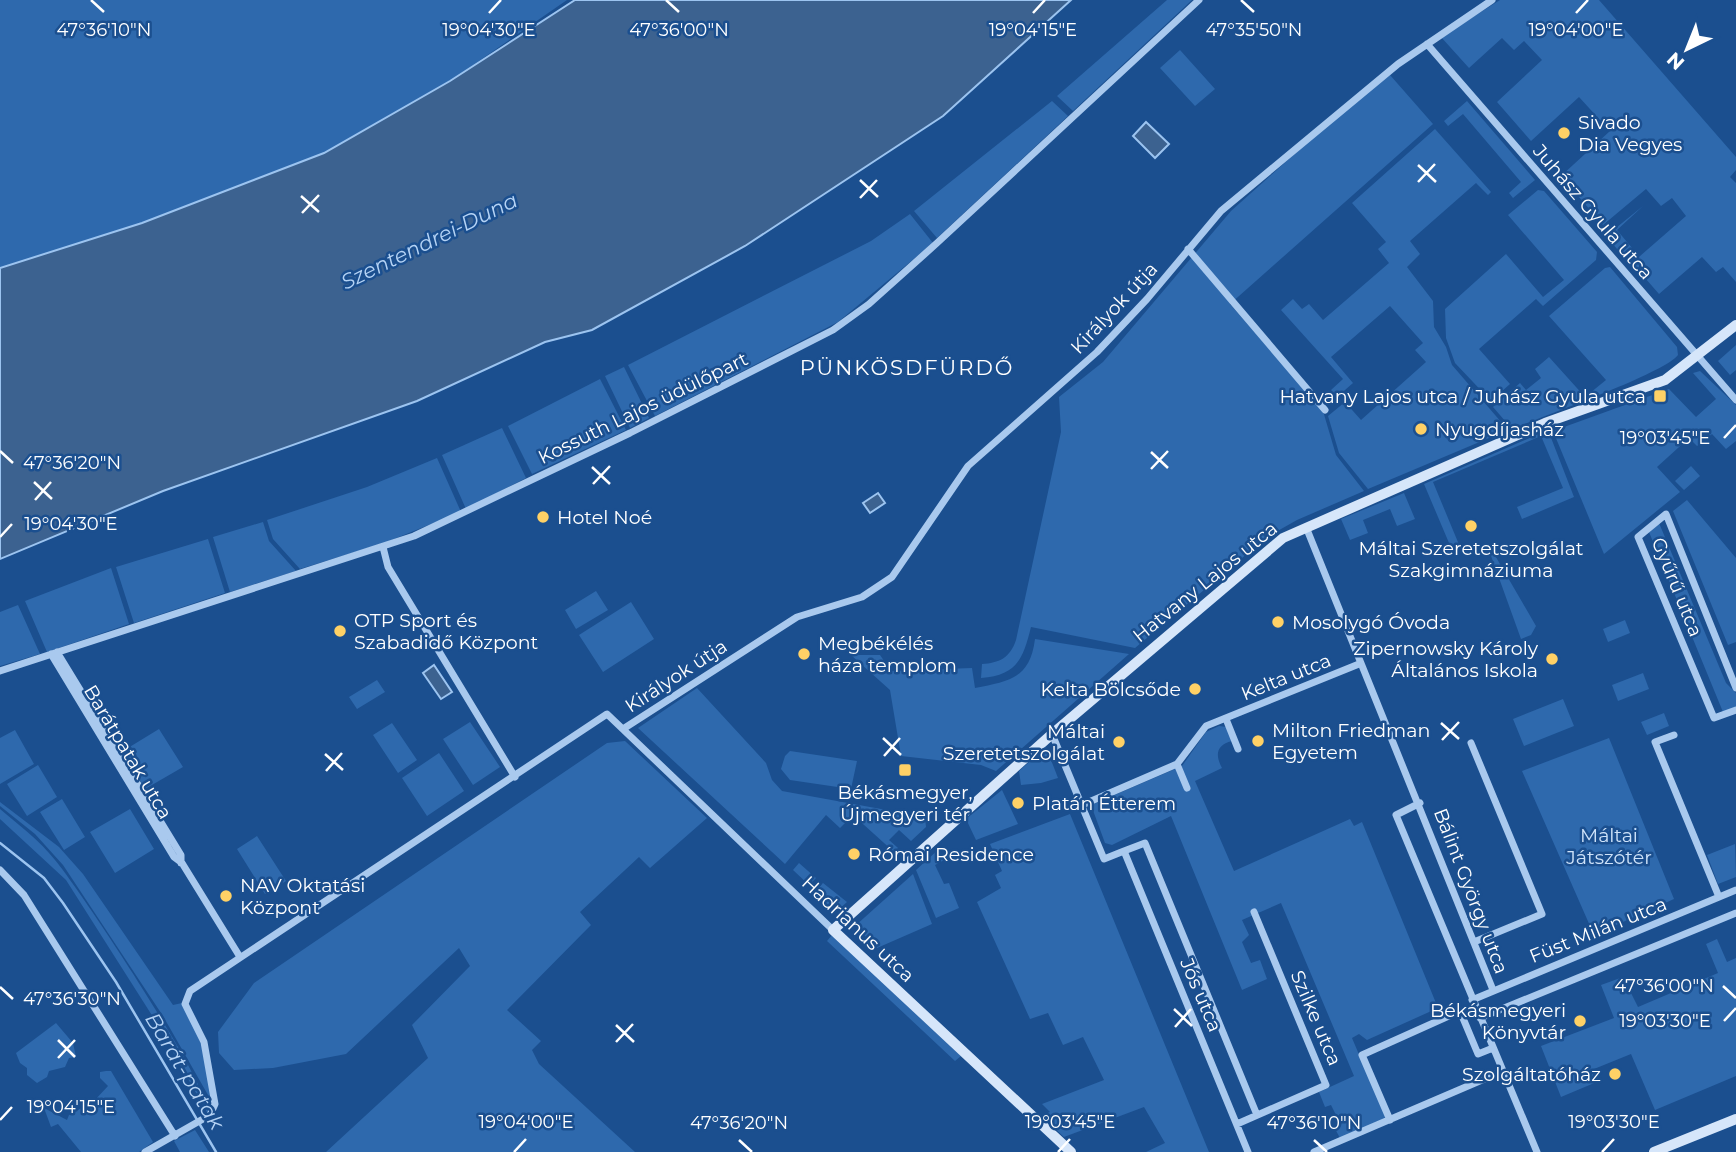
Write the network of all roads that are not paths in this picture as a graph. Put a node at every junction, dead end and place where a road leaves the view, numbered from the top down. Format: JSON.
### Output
{"nodes":[{"id":1,"x":1199,"y":0,"type":"edge"},
{"id":2,"x":1492,"y":0,"type":"edge"},
{"id":3,"x":1427,"y":44,"type":"junction"},
{"id":4,"x":1188,"y":249,"type":"junction"},
{"id":5,"x":1736,"y":325,"type":"edge"},
{"id":6,"x":1699,"y":357,"type":"junction"},
{"id":7,"x":1736,"y":400,"type":"edge"},
{"id":8,"x":1325,"y":410,"type":"dead end"},
{"id":9,"x":1306,"y":527,"type":"junction"},
{"id":10,"x":383,"y":547,"type":"junction"},
{"id":11,"x":54,"y":653,"type":"junction"},
{"id":12,"x":1359,"y":664,"type":"junction"},
{"id":13,"x":0,"y":671,"type":"edge"},
{"id":14,"x":1736,"y":688,"type":"edge"},
{"id":15,"x":1736,"y":710,"type":"edge"},
{"id":16,"x":1226,"y":719,"type":"junction"},
{"id":17,"x":623,"y":729,"type":"junction"},
{"id":18,"x":1052,"y":734,"type":"junction"},
{"id":19,"x":1674,"y":734,"type":"dead end"},
{"id":20,"x":1471,"y":743,"type":"dead end"},
{"id":21,"x":1238,"y":749,"type":"dead end"},
{"id":22,"x":1177,"y":764,"type":"junction"},
{"id":23,"x":515,"y":777,"type":"junction"},
{"id":24,"x":1187,"y":788,"type":"dead end"},
{"id":25,"x":1420,"y":803,"type":"junction"},
{"id":26,"x":1082,"y":805,"type":"junction"},
{"id":27,"x":1124,"y":852,"type":"junction"},
{"id":28,"x":0,"y":870,"type":"edge"},
{"id":29,"x":1736,"y":890,"type":"edge"},
{"id":30,"x":1719,"y":897,"type":"junction"},
{"id":31,"x":1254,"y":912,"type":"dead end"},
{"id":32,"x":1736,"y":913,"type":"edge"},
{"id":33,"x":834,"y":930,"type":"junction"},
{"id":34,"x":1474,"y":942,"type":"junction"},
{"id":35,"x":240,"y":957,"type":"junction"},
{"id":36,"x":1493,"y":990,"type":"junction"},
{"id":37,"x":1472,"y":1000,"type":"junction"},
{"id":38,"x":1480,"y":1018,"type":"junction"},
{"id":39,"x":1493,"y":1048,"type":"junction"},
{"id":40,"x":1503,"y":1071,"type":"junction"},
{"id":41,"x":1257,"y":1115,"type":"junction"},
{"id":42,"x":1736,"y":1119,"type":"edge"},
{"id":43,"x":1390,"y":1120,"type":"junction"},
{"id":44,"x":1237,"y":1124,"type":"junction"},
{"id":45,"x":177,"y":1135,"type":"junction"},
{"id":46,"x":145,"y":1152,"type":"edge"},
{"id":47,"x":1071,"y":1152,"type":"edge"},
{"id":48,"x":1248,"y":1152,"type":"edge"},
{"id":49,"x":1314,"y":1152,"type":"edge"},
{"id":50,"x":1537,"y":1152,"type":"edge"},
{"id":51,"x":1654,"y":1152,"type":"edge"}],
"edges":[{"from":1,"to":10,"type":"street","name":"Kossuth Lajos üdülőpart"},
{"from":2,"to":3,"type":"street","name":"Királyok útja"},
{"from":3,"to":4,"type":"street","name":"Királyok útja"},
{"from":3,"to":6,"type":"street","name":"Juhász Gyula utca"},
{"from":4,"to":8,"type":"street"},
{"from":4,"to":17,"type":"street","name":"Királyok útja"},
{"from":5,"to":6,"type":"street","name":"Hatvany Lajos utca"},
{"from":6,"to":7,"type":"street","name":"Juhász Gyula utca"},
{"from":6,"to":9,"type":"street","name":"Hatvany Lajos utca"},
{"from":9,"to":12,"type":"street","name":"Bálint György utca"},
{"from":9,"to":18,"type":"street","name":"Hatvany Lajos utca"},
{"from":10,"to":11,"type":"street","name":"Kossuth Lajos üdülőpart"},
{"from":10,"to":23,"type":"street"},
{"from":11,"to":13,"type":"street","name":"Kossuth Lajos üdülőpart"},
{"from":11,"to":35,"type":"street","name":"Barátpatak utca"},
{"from":12,"to":16,"type":"street","name":"Kelta utca"},
{"from":12,"to":25,"type":"street","name":"Bálint György utca"},
{"from":14,"to":15,"type":"street","name":"Gyűrű utca"},
{"from":16,"to":21,"type":"street","name":"Kelta utca"},
{"from":16,"to":22,"type":"street","name":"Kelta utca"},
{"from":17,"to":23,"type":"street","name":"Királyok útja"},
{"from":17,"to":33,"type":"street","name":"Hadrianus utca"},
{"from":18,"to":26,"type":"street","name":"Jós utca"},
{"from":18,"to":33,"type":"street","name":"Hatvany Lajos utca"},
{"from":19,"to":30,"type":"street"},
{"from":20,"to":34,"type":"street"},
{"from":22,"to":24,"type":"street"},
{"from":22,"to":26,"type":"street","name":"Kelta utca"},
{"from":23,"to":35,"type":"street","name":"Királyok útja"},
{"from":25,"to":34,"type":"street","name":"Bálint György utca"},
{"from":25,"to":37,"type":"street","name":"Bálint György utca"},
{"from":26,"to":27,"type":"street","name":"Jós utca"},
{"from":27,"to":41,"type":"street","name":"Jós utca"},
{"from":27,"to":44,"type":"street","name":"Jós utca"},
{"from":28,"to":45,"type":"street"},
{"from":29,"to":30,"type":"street","name":"Füst Milán utca"},
{"from":30,"to":36,"type":"street","name":"Füst Milán utca"},
{"from":31,"to":41,"type":"street","name":"Szilke utca"},
{"from":32,"to":38,"type":"street","name":"Füst Milán utca"},
{"from":33,"to":47,"type":"street","name":"Hadrianus utca"},
{"from":34,"to":36,"type":"street","name":"Bálint György utca"},
{"from":35,"to":45,"type":"street","name":"Királyok útja"},
{"from":36,"to":37,"type":"street","name":"Füst Milán utca"},
{"from":37,"to":38,"type":"street","name":"Bálint György utca"},
{"from":38,"to":39,"type":"street","name":"Bálint György utca"},
{"from":39,"to":40,"type":"street","name":"Bálint György utca"},
{"from":39,"to":43,"type":"street"},
{"from":40,"to":43,"type":"street"},
{"from":40,"to":50,"type":"street","name":"Bálint György utca"},
{"from":41,"to":44,"type":"street","name":"Szilke utca"},
{"from":42,"to":51,"type":"street"},
{"from":43,"to":49,"type":"street"},
{"from":44,"to":48,"type":"street","name":"Jós utca"},
{"from":45,"to":46,"type":"street"}]}
